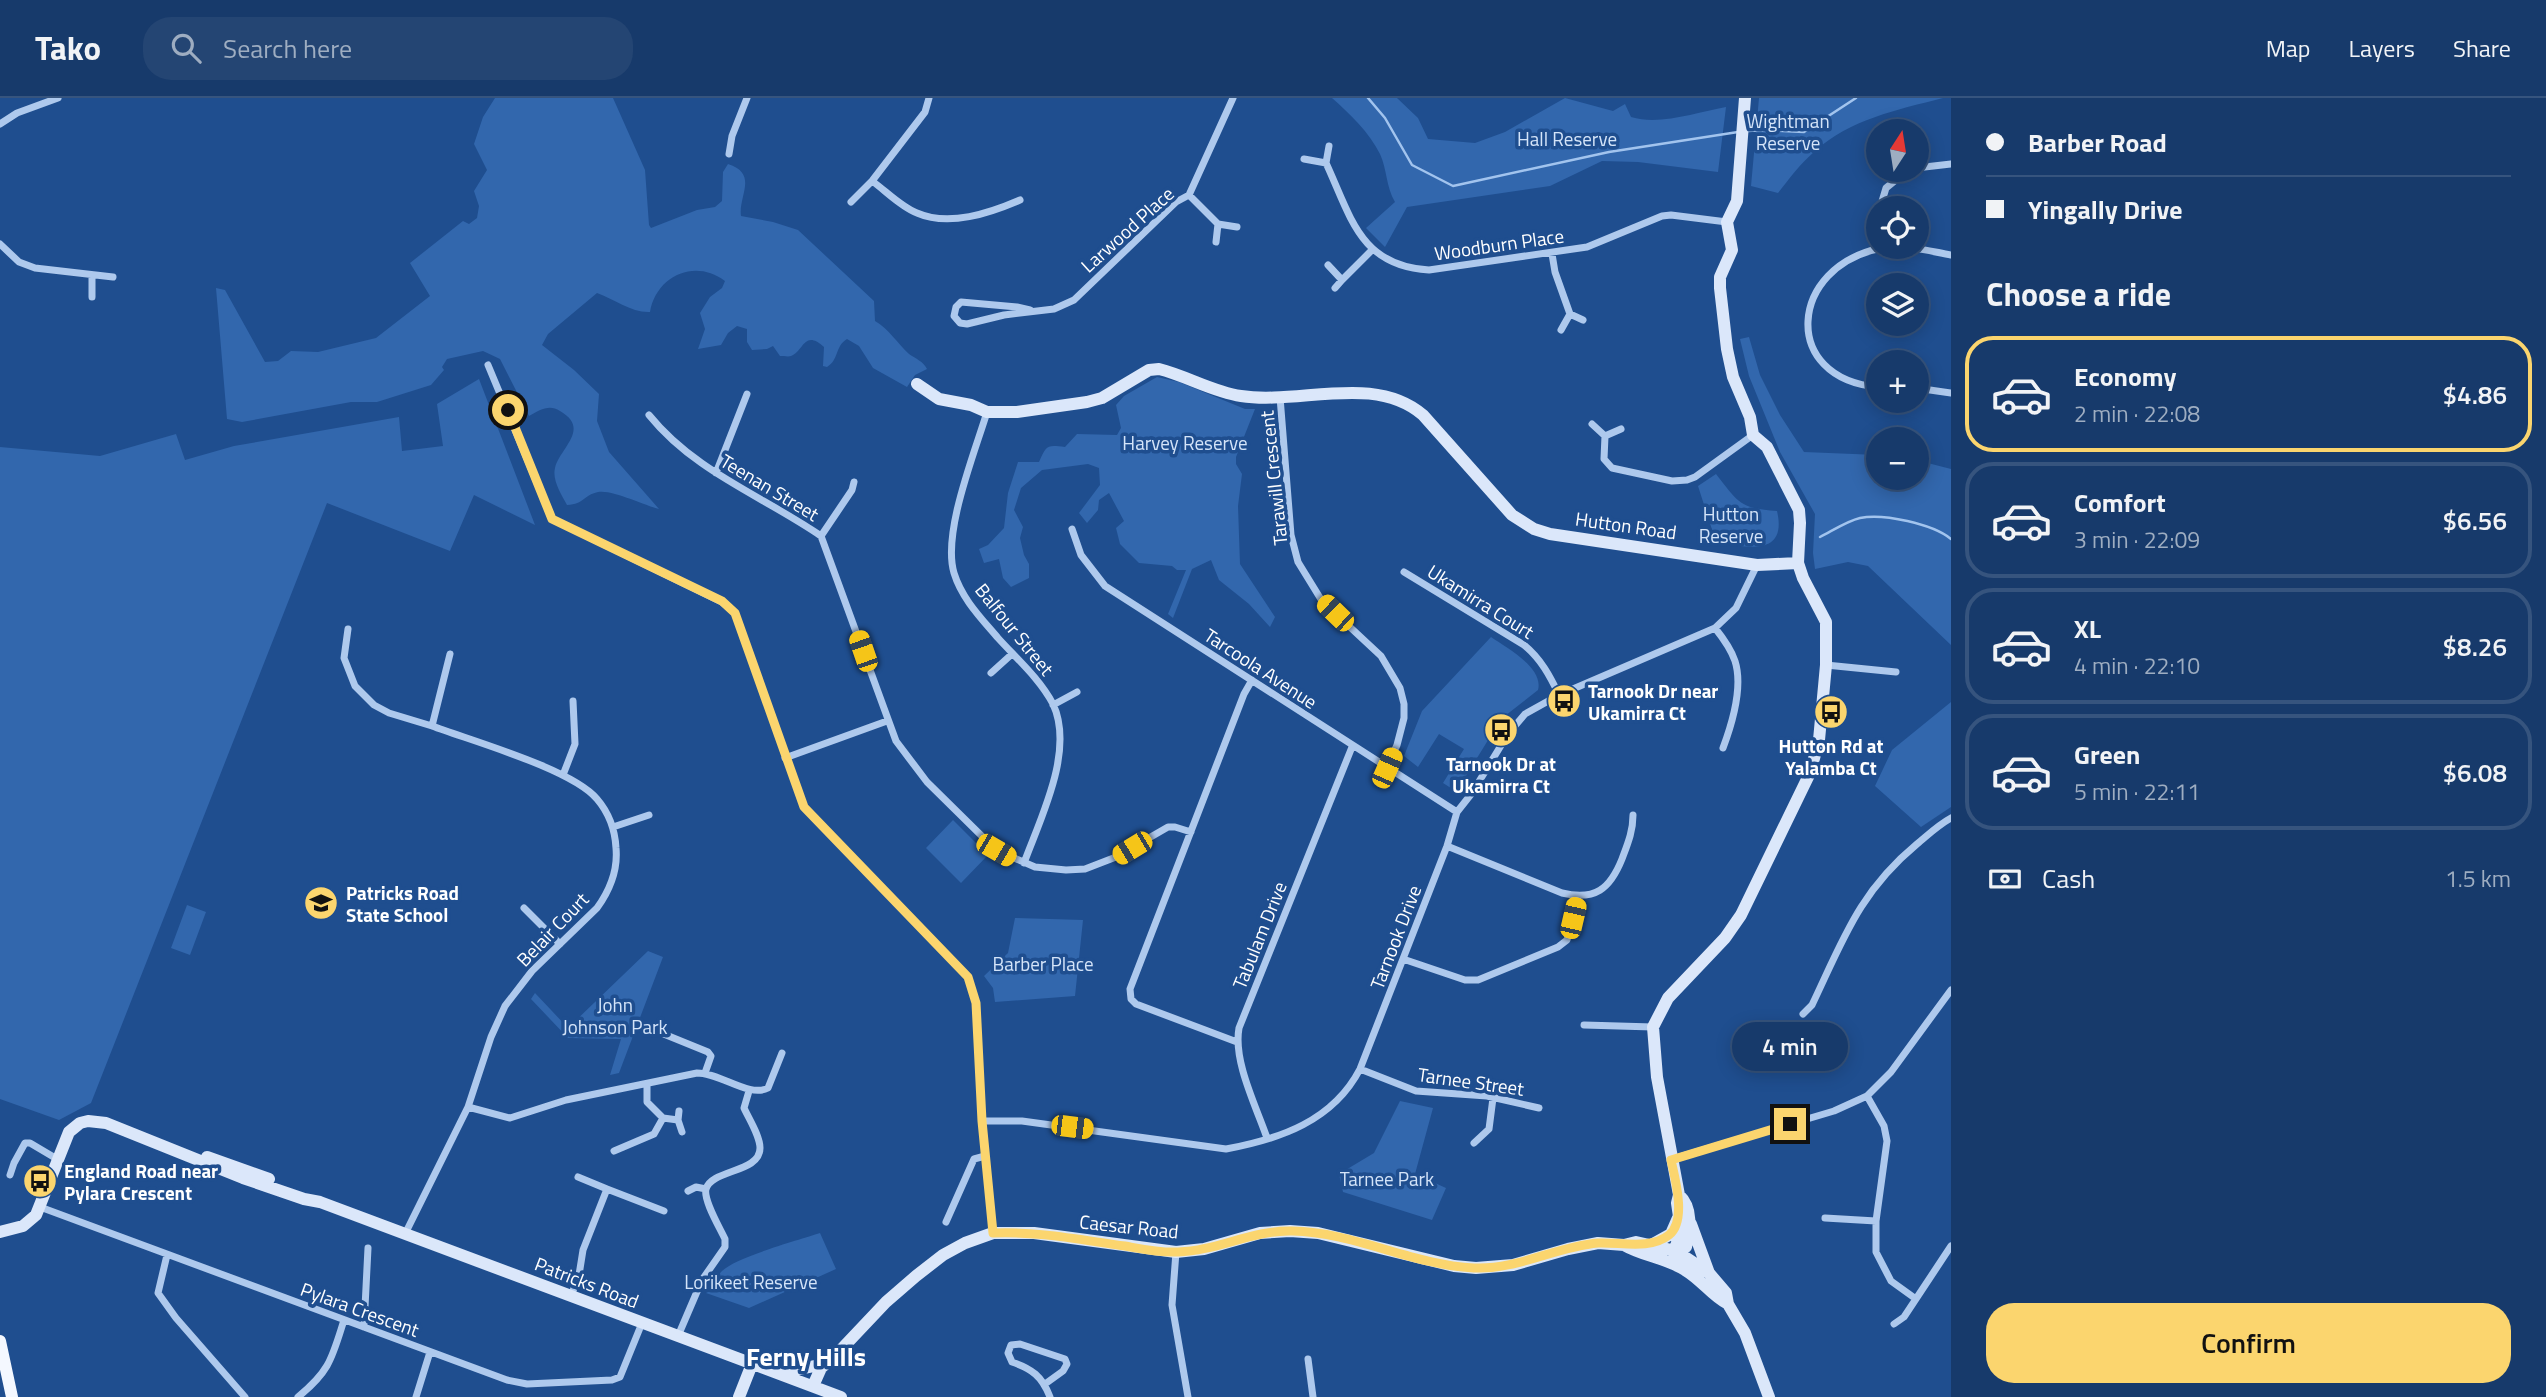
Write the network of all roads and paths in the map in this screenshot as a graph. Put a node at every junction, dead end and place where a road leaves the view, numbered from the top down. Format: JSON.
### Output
{"nodes":[{"id":1,"x":58,"y":98,"type":"edge"},
{"id":2,"x":747,"y":98,"type":"edge"},
{"id":3,"x":929,"y":98,"type":"edge"},
{"id":4,"x":1233,"y":98,"type":"edge"},
{"id":5,"x":1745,"y":98,"type":"edge"},
{"id":6,"x":0,"y":124,"type":"edge"},
{"id":7,"x":1329,"y":146,"type":"dead end"},
{"id":8,"x":729,"y":154,"type":"dead end"},
{"id":9,"x":1304,"y":159,"type":"dead end"},
{"id":10,"x":1326,"y":163,"type":"junction"},
{"id":11,"x":1951,"y":164,"type":"edge"},
{"id":12,"x":1929,"y":167,"type":"edge"},
{"id":13,"x":872,"y":181,"type":"junction"},
{"id":14,"x":1893,"y":182,"type":"edge"},
{"id":15,"x":1189,"y":195,"type":"junction"},
{"id":16,"x":1884,"y":196,"type":"edge"},
{"id":17,"x":1020,"y":200,"type":"dead end"},
{"id":18,"x":851,"y":202,"type":"dead end"},
{"id":19,"x":1727,"y":222,"type":"junction"},
{"id":20,"x":1218,"y":224,"type":"junction"},
{"id":21,"x":1237,"y":228,"type":"dead end"},
{"id":22,"x":1216,"y":242,"type":"dead end"},
{"id":23,"x":0,"y":244,"type":"edge"},
{"id":24,"x":1372,"y":250,"type":"junction"},
{"id":25,"x":1929,"y":251,"type":"edge"},
{"id":26,"x":1866,"y":253,"type":"edge"},
{"id":27,"x":1552,"y":254,"type":"junction"},
{"id":28,"x":1951,"y":255,"type":"edge"},
{"id":29,"x":1328,"y":265,"type":"dead end"},
{"id":30,"x":92,"y":276,"type":"junction"},
{"id":31,"x":113,"y":277,"type":"dead end"},
{"id":32,"x":1342,"y":280,"type":"junction"},
{"id":33,"x":1335,"y":288,"type":"dead end"},
{"id":34,"x":92,"y":297,"type":"dead end"},
{"id":35,"x":1030,"y":310,"type":"junction"},
{"id":36,"x":1570,"y":314,"type":"junction"},
{"id":37,"x":1583,"y":320,"type":"dead end"},
{"id":38,"x":1560,"y":330,"type":"dead end"},
{"id":39,"x":488,"y":365,"type":"dead end"},
{"id":40,"x":917,"y":384,"type":"dead end"},
{"id":41,"x":1866,"y":386,"type":"edge"},
{"id":42,"x":1929,"y":390,"type":"edge"},
{"id":43,"x":1951,"y":393,"type":"edge"},
{"id":44,"x":747,"y":394,"type":"dead end"},
{"id":45,"x":1280,"y":397,"type":"junction"},
{"id":46,"x":987,"y":412,"type":"junction"},
{"id":47,"x":649,"y":415,"type":"dead end"},
{"id":48,"x":1592,"y":424,"type":"dead end"},
{"id":49,"x":1621,"y":429,"type":"dead end"},
{"id":50,"x":1753,"y":435,"type":"junction"},
{"id":51,"x":1605,"y":436,"type":"junction"},
{"id":52,"x":716,"y":474,"type":"junction"},
{"id":53,"x":854,"y":482,"type":"dead end"},
{"id":54,"x":1072,"y":529,"type":"dead end"},
{"id":55,"x":821,"y":536,"type":"junction"},
{"id":56,"x":1798,"y":563,"type":"junction"},
{"id":57,"x":1757,"y":565,"type":"junction"},
{"id":58,"x":1404,"y":572,"type":"dead end"},
{"id":59,"x":1716,"y":628,"type":"junction"},
{"id":60,"x":348,"y":629,"type":"dead end"},
{"id":61,"x":450,"y":654,"type":"dead end"},
{"id":62,"x":1012,"y":654,"type":"junction"},
{"id":63,"x":1826,"y":665,"type":"junction"},
{"id":64,"x":1896,"y":672,"type":"dead end"},
{"id":65,"x":991,"y":673,"type":"dead end"},
{"id":66,"x":1252,"y":680,"type":"junction"},
{"id":67,"x":1077,"y":692,"type":"dead end"},
{"id":68,"x":1559,"y":695,"type":"junction"},
{"id":69,"x":573,"y":701,"type":"dead end"},
{"id":70,"x":1053,"y":705,"type":"junction"},
{"id":71,"x":887,"y":722,"type":"junction"},
{"id":72,"x":432,"y":726,"type":"junction"},
{"id":73,"x":1352,"y":747,"type":"junction"},
{"id":74,"x":1723,"y":748,"type":"dead end"},
{"id":75,"x":785,"y":758,"type":"junction"},
{"id":76,"x":1387,"y":768,"type":"junction"},
{"id":77,"x":563,"y":775,"type":"junction"},
{"id":78,"x":1457,"y":812,"type":"junction"},
{"id":79,"x":649,"y":815,"type":"dead end"},
{"id":80,"x":1633,"y":815,"type":"dead end"},
{"id":81,"x":1951,"y":818,"type":"edge"},
{"id":82,"x":613,"y":827,"type":"junction"},
{"id":83,"x":1191,"y":832,"type":"junction"},
{"id":84,"x":1447,"y":846,"type":"junction"},
{"id":85,"x":1024,"y":863,"type":"junction"},
{"id":86,"x":1578,"y":897,"type":"junction"},
{"id":87,"x":524,"y":908,"type":"dead end"},
{"id":88,"x":560,"y":944,"type":"junction"},
{"id":89,"x":1403,"y":959,"type":"junction"},
{"id":90,"x":1951,"y":990,"type":"edge"},
{"id":91,"x":1803,"y":1014,"type":"dead end"},
{"id":92,"x":1584,"y":1025,"type":"dead end"},
{"id":93,"x":644,"y":1026,"type":"dead end"},
{"id":94,"x":1653,"y":1027,"type":"junction"},
{"id":95,"x":1237,"y":1042,"type":"junction"},
{"id":96,"x":782,"y":1053,"type":"dead end"},
{"id":97,"x":1360,"y":1069,"type":"junction"},
{"id":98,"x":705,"y":1073,"type":"junction"},
{"id":99,"x":648,"y":1084,"type":"junction"},
{"id":100,"x":749,"y":1091,"type":"junction"},
{"id":101,"x":1867,"y":1096,"type":"junction"},
{"id":102,"x":1493,"y":1098,"type":"junction"},
{"id":103,"x":468,"y":1107,"type":"junction"},
{"id":104,"x":1539,"y":1108,"type":"dead end"},
{"id":105,"x":679,"y":1111,"type":"dead end"},
{"id":106,"x":663,"y":1118,"type":"junction"},
{"id":107,"x":678,"y":1120,"type":"junction"},
{"id":108,"x":982,"y":1121,"type":"junction"},
{"id":109,"x":682,"y":1132,"type":"dead end"},
{"id":110,"x":1267,"y":1138,"type":"junction"},
{"id":111,"x":1474,"y":1143,"type":"dead end"},
{"id":112,"x":614,"y":1152,"type":"dead end"},
{"id":113,"x":985,"y":1157,"type":"junction"},
{"id":114,"x":57,"y":1159,"type":"junction"},
{"id":115,"x":1671,"y":1160,"type":"junction"},
{"id":116,"x":10,"y":1175,"type":"dead end"},
{"id":117,"x":578,"y":1177,"type":"dead end"},
{"id":118,"x":607,"y":1189,"type":"junction"},
{"id":119,"x":706,"y":1189,"type":"junction"},
{"id":120,"x":688,"y":1191,"type":"dead end"},
{"id":121,"x":40,"y":1207,"type":"junction"},
{"id":122,"x":664,"y":1212,"type":"dead end"},
{"id":123,"x":1684,"y":1218,"type":"junction"},
{"id":124,"x":1825,"y":1218,"type":"dead end"},
{"id":125,"x":1876,"y":1221,"type":"junction"},
{"id":126,"x":946,"y":1222,"type":"dead end"},
{"id":127,"x":0,"y":1232,"type":"edge"},
{"id":128,"x":993,"y":1233,"type":"junction"},
{"id":129,"x":405,"y":1234,"type":"junction"},
{"id":130,"x":1653,"y":1244,"type":"junction"},
{"id":131,"x":1624,"y":1245,"type":"junction"},
{"id":132,"x":1951,"y":1246,"type":"edge"},
{"id":133,"x":368,"y":1248,"type":"dead end"},
{"id":134,"x":1176,"y":1252,"type":"junction"},
{"id":135,"x":167,"y":1255,"type":"junction"},
{"id":136,"x":1677,"y":1258,"type":"junction"},
{"id":137,"x":1709,"y":1273,"type":"junction"},
{"id":138,"x":571,"y":1296,"type":"junction"},
{"id":139,"x":1916,"y":1299,"type":"junction"},
{"id":140,"x":1728,"y":1304,"type":"junction"},
{"id":141,"x":344,"y":1320,"type":"junction"},
{"id":142,"x":642,"y":1323,"type":"junction"},
{"id":143,"x":1894,"y":1324,"type":"dead end"},
{"id":144,"x":364,"y":1327,"type":"junction"},
{"id":145,"x":678,"y":1336,"type":"junction"},
{"id":146,"x":0,"y":1340,"type":"edge"},
{"id":147,"x":430,"y":1352,"type":"junction"},
{"id":148,"x":1308,"y":1359,"type":"dead end"},
{"id":149,"x":829,"y":1361,"type":"junction"},
{"id":150,"x":752,"y":1364,"type":"junction"},
{"id":151,"x":786,"y":1376,"type":"junction"},
{"id":152,"x":1045,"y":1384,"type":"junction"},
{"id":153,"x":817,"y":1388,"type":"junction"},
{"id":154,"x":12,"y":1397,"type":"edge"},
{"id":155,"x":245,"y":1397,"type":"edge"},
{"id":156,"x":298,"y":1397,"type":"edge"},
{"id":157,"x":416,"y":1397,"type":"edge"},
{"id":158,"x":739,"y":1397,"type":"edge"},
{"id":159,"x":841,"y":1397,"type":"edge"},
{"id":160,"x":1049,"y":1397,"type":"edge"},
{"id":161,"x":1188,"y":1397,"type":"edge"},
{"id":162,"x":1313,"y":1397,"type":"edge"},
{"id":163,"x":1769,"y":1397,"type":"edge"}],
"edges":[{"from":1,"to":6,"type":"street"},
{"from":2,"to":8,"type":"street"},
{"from":3,"to":13,"type":"street"},
{"from":4,"to":15,"type":"street","name":"Larwood Place"},
{"from":5,"to":19,"type":"street"},
{"from":7,"to":10,"type":"street"},
{"from":9,"to":10,"type":"street"},
{"from":10,"to":24,"type":"street","name":"Woodburn Place"},
{"from":11,"to":12,"type":"street"},
{"from":13,"to":17,"type":"street"},
{"from":13,"to":18,"type":"street"},
{"from":14,"to":16,"type":"street"},
{"from":15,"to":20,"type":"street"},
{"from":15,"to":35,"type":"street","name":"Larwood Place"},
{"from":19,"to":27,"type":"street","name":"Woodburn Place"},
{"from":19,"to":50,"type":"street"},
{"from":20,"to":21,"type":"street"},
{"from":20,"to":22,"type":"street"},
{"from":23,"to":30,"type":"street"},
{"from":24,"to":27,"type":"street","name":"Woodburn Place"},
{"from":24,"to":32,"type":"street"},
{"from":25,"to":28,"type":"street"},
{"from":26,"to":41,"type":"street"},
{"from":27,"to":36,"type":"street"},
{"from":29,"to":32,"type":"street"},
{"from":30,"to":31,"type":"street"},
{"from":30,"to":34,"type":"street"},
{"from":32,"to":33,"type":"street"},
{"from":35,"to":35,"type":"street","name":"Larwood Place"},
{"from":36,"to":37,"type":"street"},
{"from":36,"to":38,"type":"street"},
{"from":39,"to":75,"type":"street"},
{"from":40,"to":46,"type":"street","name":"Hutton Road"},
{"from":42,"to":43,"type":"street"},
{"from":44,"to":52,"type":"street"},
{"from":45,"to":46,"type":"street","name":"Hutton Road"},
{"from":45,"to":57,"type":"street","name":"Hutton Road"},
{"from":45,"to":76,"type":"street","name":"Tarawill Crescent"},
{"from":46,"to":62,"type":"street","name":"Balfour Street"},
{"from":47,"to":52,"type":"street","name":"Teenan Street"},
{"from":48,"to":51,"type":"street"},
{"from":49,"to":51,"type":"street"},
{"from":50,"to":51,"type":"street"},
{"from":50,"to":56,"type":"street"},
{"from":52,"to":55,"type":"street","name":"Teenan Street"},
{"from":53,"to":55,"type":"street"},
{"from":54,"to":66,"type":"street","name":"Tarcoola Avenue"},
{"from":55,"to":71,"type":"street","name":"Teenan Street"},
{"from":56,"to":57,"type":"street","name":"Hutton Road"},
{"from":56,"to":63,"type":"street"},
{"from":57,"to":59,"type":"street","name":"Tarnook Drive"},
{"from":58,"to":68,"type":"street","name":"Ukamirra Court"},
{"from":59,"to":68,"type":"street","name":"Tarnook Drive"},
{"from":59,"to":74,"type":"street"},
{"from":60,"to":72,"type":"street","name":"Belair Court"},
{"from":61,"to":72,"type":"street"},
{"from":62,"to":65,"type":"street"},
{"from":62,"to":70,"type":"street","name":"Balfour Street"},
{"from":63,"to":64,"type":"street"},
{"from":63,"to":94,"type":"street"},
{"from":66,"to":73,"type":"street","name":"Tarcoola Avenue"},
{"from":66,"to":83,"type":"street"},
{"from":67,"to":70,"type":"street"},
{"from":68,"to":78,"type":"street","name":"Tarnook Drive"},
{"from":69,"to":77,"type":"street"},
{"from":70,"to":85,"type":"street","name":"Balfour Street"},
{"from":71,"to":75,"type":"street"},
{"from":71,"to":85,"type":"street","name":"Teenan Street"},
{"from":72,"to":77,"type":"street","name":"Belair Court"},
{"from":73,"to":76,"type":"street","name":"Tarcoola Avenue"},
{"from":73,"to":95,"type":"street","name":"Tabulam Drive"},
{"from":75,"to":108,"type":"street"},
{"from":76,"to":78,"type":"street","name":"Tarcoola Avenue"},
{"from":77,"to":82,"type":"street","name":"Belair Court"},
{"from":78,"to":84,"type":"street","name":"Tarnook Drive"},
{"from":79,"to":82,"type":"street"},
{"from":80,"to":86,"type":"street"},
{"from":81,"to":91,"type":"street"},
{"from":82,"to":88,"type":"street","name":"Belair Court"},
{"from":83,"to":85,"type":"street","name":"Teenan Street"},
{"from":83,"to":95,"type":"street"},
{"from":84,"to":86,"type":"street"},
{"from":84,"to":89,"type":"street","name":"Tarnook Drive"},
{"from":86,"to":89,"type":"street"},
{"from":87,"to":88,"type":"street"},
{"from":88,"to":103,"type":"street","name":"Belair Court"},
{"from":89,"to":97,"type":"street","name":"Tarnook Drive"},
{"from":90,"to":101,"type":"street"},
{"from":92,"to":94,"type":"street"},
{"from":93,"to":98,"type":"street"},
{"from":94,"to":115,"type":"street"},
{"from":95,"to":110,"type":"street"},
{"from":96,"to":100,"type":"street"},
{"from":97,"to":102,"type":"street","name":"Tarnee Street"},
{"from":97,"to":110,"type":"street","name":"Tarnook Drive"},
{"from":98,"to":99,"type":"street"},
{"from":98,"to":100,"type":"street"},
{"from":99,"to":103,"type":"street"},
{"from":99,"to":106,"type":"street"},
{"from":100,"to":119,"type":"street"},
{"from":101,"to":115,"type":"street"},
{"from":101,"to":125,"type":"street"},
{"from":102,"to":104,"type":"street","name":"Tarnee Street"},
{"from":102,"to":111,"type":"street"},
{"from":103,"to":129,"type":"street","name":"Belair Court"},
{"from":105,"to":107,"type":"street"},
{"from":106,"to":107,"type":"street"},
{"from":106,"to":112,"type":"street"},
{"from":107,"to":109,"type":"street"},
{"from":108,"to":110,"type":"street","name":"Tarnook Drive"},
{"from":108,"to":113,"type":"street"},
{"from":113,"to":126,"type":"street"},
{"from":113,"to":128,"type":"street"},
{"from":114,"to":116,"type":"street"},
{"from":114,"to":121,"type":"street"},
{"from":114,"to":129,"type":"street","name":"Patricks Road"},
{"from":115,"to":123,"type":"street"},
{"from":117,"to":118,"type":"street"},
{"from":118,"to":122,"type":"street"},
{"from":118,"to":138,"type":"street"},
{"from":119,"to":120,"type":"street"},
{"from":119,"to":145,"type":"street"},
{"from":121,"to":127,"type":"street"},
{"from":121,"to":135,"type":"street","name":"Pylara Crescent"},
{"from":123,"to":130,"type":"street"},
{"from":123,"to":136,"type":"street"},
{"from":123,"to":137,"type":"street"},
{"from":124,"to":125,"type":"street"},
{"from":125,"to":139,"type":"street"},
{"from":128,"to":134,"type":"street","name":"Caesar Road"},
{"from":128,"to":149,"type":"street","name":"Caesar Road"},
{"from":129,"to":138,"type":"street","name":"Patricks Road"},
{"from":130,"to":131,"type":"street","name":"Caesar Road"},
{"from":130,"to":136,"type":"street","name":"Caesar Road"},
{"from":131,"to":134,"type":"street","name":"Caesar Road"},
{"from":131,"to":136,"type":"street","name":"Caesar Road"},
{"from":132,"to":139,"type":"street"},
{"from":133,"to":144,"type":"street"},
{"from":134,"to":161,"type":"street"},
{"from":135,"to":141,"type":"street","name":"Pylara Crescent"},
{"from":135,"to":155,"type":"street"},
{"from":136,"to":137,"type":"street"},
{"from":136,"to":140,"type":"street"},
{"from":137,"to":140,"type":"street"},
{"from":138,"to":142,"type":"street","name":"Patricks Road"},
{"from":139,"to":143,"type":"street"},
{"from":140,"to":163,"type":"street"},
{"from":141,"to":144,"type":"street","name":"Pylara Crescent"},
{"from":141,"to":156,"type":"street"},
{"from":142,"to":145,"type":"street","name":"Patricks Road"},
{"from":142,"to":147,"type":"street","name":"Pylara Crescent"},
{"from":144,"to":147,"type":"street","name":"Pylara Crescent"},
{"from":145,"to":150,"type":"street","name":"Patricks Road"},
{"from":146,"to":154,"type":"main road"},
{"from":147,"to":157,"type":"street"},
{"from":148,"to":162,"type":"street"},
{"from":149,"to":151,"type":"street"},
{"from":149,"to":153,"type":"street","name":"Caesar Road"},
{"from":150,"to":151,"type":"street","name":"Patricks Road"},
{"from":150,"to":158,"type":"street"},
{"from":151,"to":153,"type":"street","name":"Patricks Road"},
{"from":152,"to":152,"type":"street"},
{"from":152,"to":160,"type":"street"},
{"from":153,"to":159,"type":"street","name":"Patricks Road"}]}
